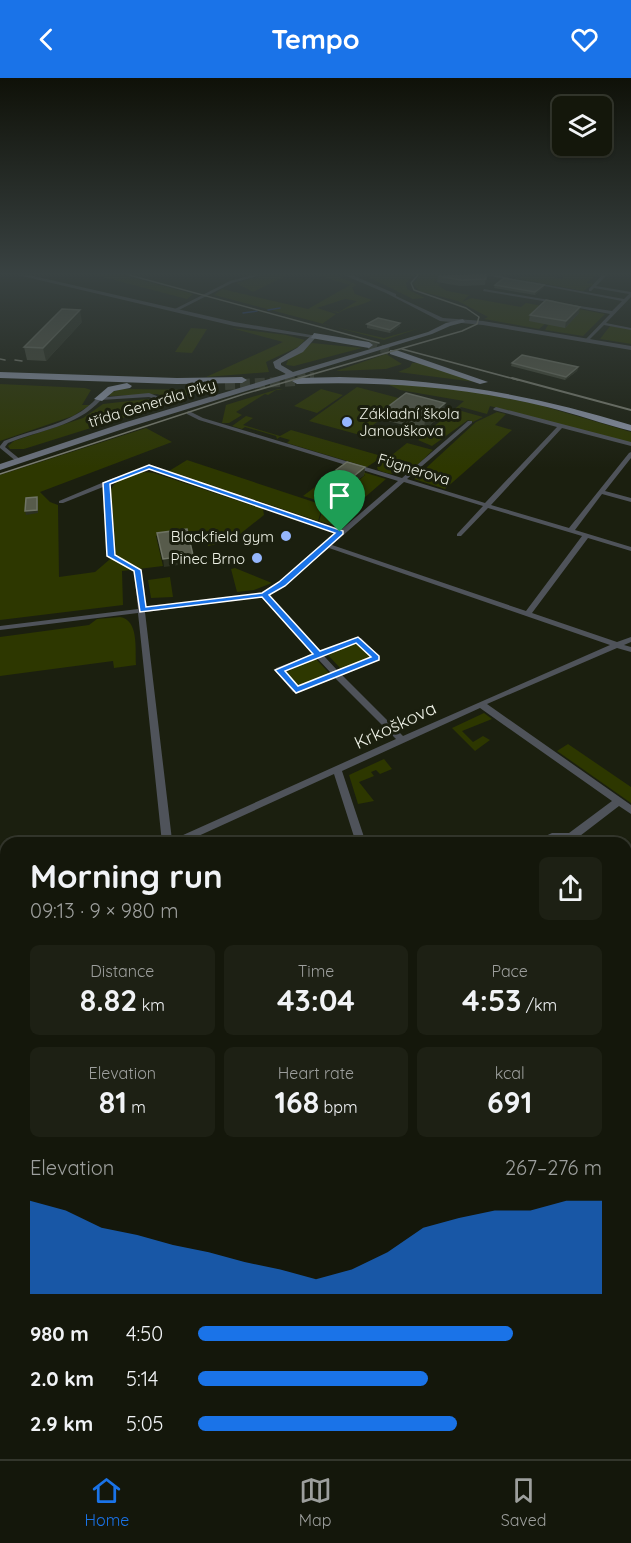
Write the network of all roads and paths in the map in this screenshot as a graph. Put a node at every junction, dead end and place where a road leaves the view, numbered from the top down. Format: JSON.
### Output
{"nodes":[{"id":1,"x":311,"y":339,"type":"edge"},
{"id":2,"x":328,"y":339,"type":"edge"},
{"id":3,"x":402,"y":339,"type":"edge"},
{"id":4,"x":578,"y":339,"type":"edge"},
{"id":5,"x":587,"y":341,"type":"joint"},
{"id":6,"x":631,"y":348,"type":"edge"},
{"id":7,"x":367,"y":349,"type":"junction"},
{"id":8,"x":292,"y":374,"type":"junction"},
{"id":9,"x":0,"y":377,"type":"edge"},
{"id":10,"x":32,"y":380,"type":"junction"},
{"id":11,"x":244,"y":384,"type":"junction"},
{"id":12,"x":189,"y":386,"type":"junction"},
{"id":13,"x":226,"y":387,"type":"junction"},
{"id":14,"x":101,"y":397,"type":"junction"},
{"id":15,"x":563,"y":403,"type":"junction"},
{"id":16,"x":180,"y":407,"type":"junction"},
{"id":17,"x":496,"y":409,"type":"dead end"},
{"id":18,"x":470,"y":422,"type":"dead end"},
{"id":19,"x":562,"y":424,"type":"junction"},
{"id":20,"x":631,"y":425,"type":"edge"},
{"id":21,"x":631,"y":444,"type":"edge"},
{"id":22,"x":631,"y":454,"type":"edge"},
{"id":23,"x":16,"y":459,"type":"junction"},
{"id":24,"x":0,"y":462,"type":"edge"},
{"id":25,"x":0,"y":467,"type":"edge"},
{"id":26,"x":402,"y":480,"type":"junction"},
{"id":27,"x":106,"y":483,"type":"junction"},
{"id":28,"x":601,"y":492,"type":"junction"},
{"id":29,"x":631,"y":500,"type":"edge"},
{"id":30,"x":61,"y":502,"type":"dead end"},
{"id":31,"x":488,"y":505,"type":"junction"},
{"id":32,"x":571,"y":531,"type":"junction"},
{"id":33,"x":340,"y":532,"type":"junction"},
{"id":34,"x":459,"y":535,"type":"dead end"},
{"id":35,"x":587,"y":536,"type":"junction"},
{"id":36,"x":327,"y":546,"type":"junction"},
{"id":37,"x":631,"y":549,"type":"edge"},
{"id":38,"x":264,"y":595,"type":"junction"},
{"id":39,"x":143,"y":610,"type":"junction"},
{"id":40,"x":527,"y":615,"type":"junction"},
{"id":41,"x":0,"y":628,"type":"edge"},
{"id":42,"x":631,"y":639,"type":"edge"},
{"id":43,"x":618,"y":645,"type":"junction"},
{"id":44,"x":631,"y":650,"type":"edge"},
{"id":45,"x":319,"y":655,"type":"junction"},
{"id":46,"x":336,"y":674,"type":"junction"},
{"id":47,"x":481,"y":704,"type":"junction"},
{"id":48,"x":402,"y":740,"type":"junction"},
{"id":49,"x":337,"y":770,"type":"junction"},
{"id":50,"x":619,"y":801,"type":"junction"},
{"id":51,"x":631,"y":810,"type":"edge"},
{"id":52,"x":166,"y":837,"type":"edge"},
{"id":53,"x":187,"y":837,"type":"edge"},
{"id":54,"x":359,"y":837,"type":"edge"},
{"id":55,"x":575,"y":837,"type":"edge"}],
"edges":[{"from":1,"to":8,"type":"main road"},
{"from":2,"to":7,"type":"highway"},
{"from":3,"to":7,"type":"main road","name":"třída Generála Píky"},
{"from":4,"to":5,"type":"street"},
{"from":5,"to":6,"type":"street"},
{"from":7,"to":8,"type":"main road","name":"třída Generála Píky"},
{"from":7,"to":8,"type":"main road","name":"třída Generála Píky"},
{"from":8,"to":11,"type":"main road","name":"třída Generála Píky"},
{"from":8,"to":13,"type":"main road","name":"třída Generála Píky"},
{"from":8,"to":20,"type":"highway"},
{"from":9,"to":10,"type":"highway"},
{"from":9,"to":11,"type":"highway"},
{"from":10,"to":12,"type":"highway"},
{"from":10,"to":14,"type":"highway"},
{"from":11,"to":16,"type":"main road","name":"třída Generála Píky"},
{"from":12,"to":13,"type":"highway"},
{"from":12,"to":14,"type":"highway"},
{"from":13,"to":16,"type":"main road","name":"třída Generála Píky"},
{"from":14,"to":16,"type":"street","name":"Fügnerova"},
{"from":14,"to":23,"type":"street"},
{"from":15,"to":15,"type":"highway"},
{"from":15,"to":20,"type":"highway"},
{"from":16,"to":23,"type":"main road","name":"třída Generála Píky"},
{"from":16,"to":26,"type":"street","name":"Fügnerova"},
{"from":17,"to":19,"type":"street"},
{"from":18,"to":26,"type":"street"},
{"from":19,"to":21,"type":"street"},
{"from":19,"to":31,"type":"street"},
{"from":22,"to":28,"type":"street"},
{"from":23,"to":24,"type":"main road","name":"třída Generála Píky"},
{"from":23,"to":25,"type":"main road","name":"třída Generála Píky"},
{"from":26,"to":31,"type":"street","name":"Fügnerova"},
{"from":26,"to":33,"type":"street"},
{"from":27,"to":30,"type":"street"},
{"from":27,"to":33,"type":"street"},
{"from":27,"to":39,"type":"street"},
{"from":28,"to":29,"type":"street"},
{"from":28,"to":32,"type":"street"},
{"from":31,"to":32,"type":"street","name":"Fügnerova"},
{"from":31,"to":34,"type":"street"},
{"from":32,"to":35,"type":"street","name":"Fügnerova"},
{"from":33,"to":36,"type":"street"},
{"from":35,"to":37,"type":"street","name":"Fügnerova"},
{"from":35,"to":40,"type":"street"},
{"from":36,"to":38,"type":"street"},
{"from":36,"to":40,"type":"street"},
{"from":38,"to":39,"type":"street"},
{"from":38,"to":45,"type":"street"},
{"from":39,"to":41,"type":"street"},
{"from":39,"to":52,"type":"street"},
{"from":40,"to":43,"type":"street"},
{"from":42,"to":43,"type":"street","name":"Krkoškova"},
{"from":43,"to":44,"type":"street"},
{"from":43,"to":47,"type":"street","name":"Krkoškova"},
{"from":45,"to":46,"type":"street"},
{"from":45,"to":46,"type":"street"},
{"from":45,"to":46,"type":"street"},
{"from":46,"to":48,"type":"street"},
{"from":47,"to":48,"type":"street","name":"Krkoškova"},
{"from":47,"to":50,"type":"street"},
{"from":48,"to":49,"type":"street","name":"Krkoškova"},
{"from":49,"to":53,"type":"street","name":"Krkoškova"},
{"from":49,"to":54,"type":"street"},
{"from":50,"to":51,"type":"street"},
{"from":50,"to":55,"type":"street"}]}
